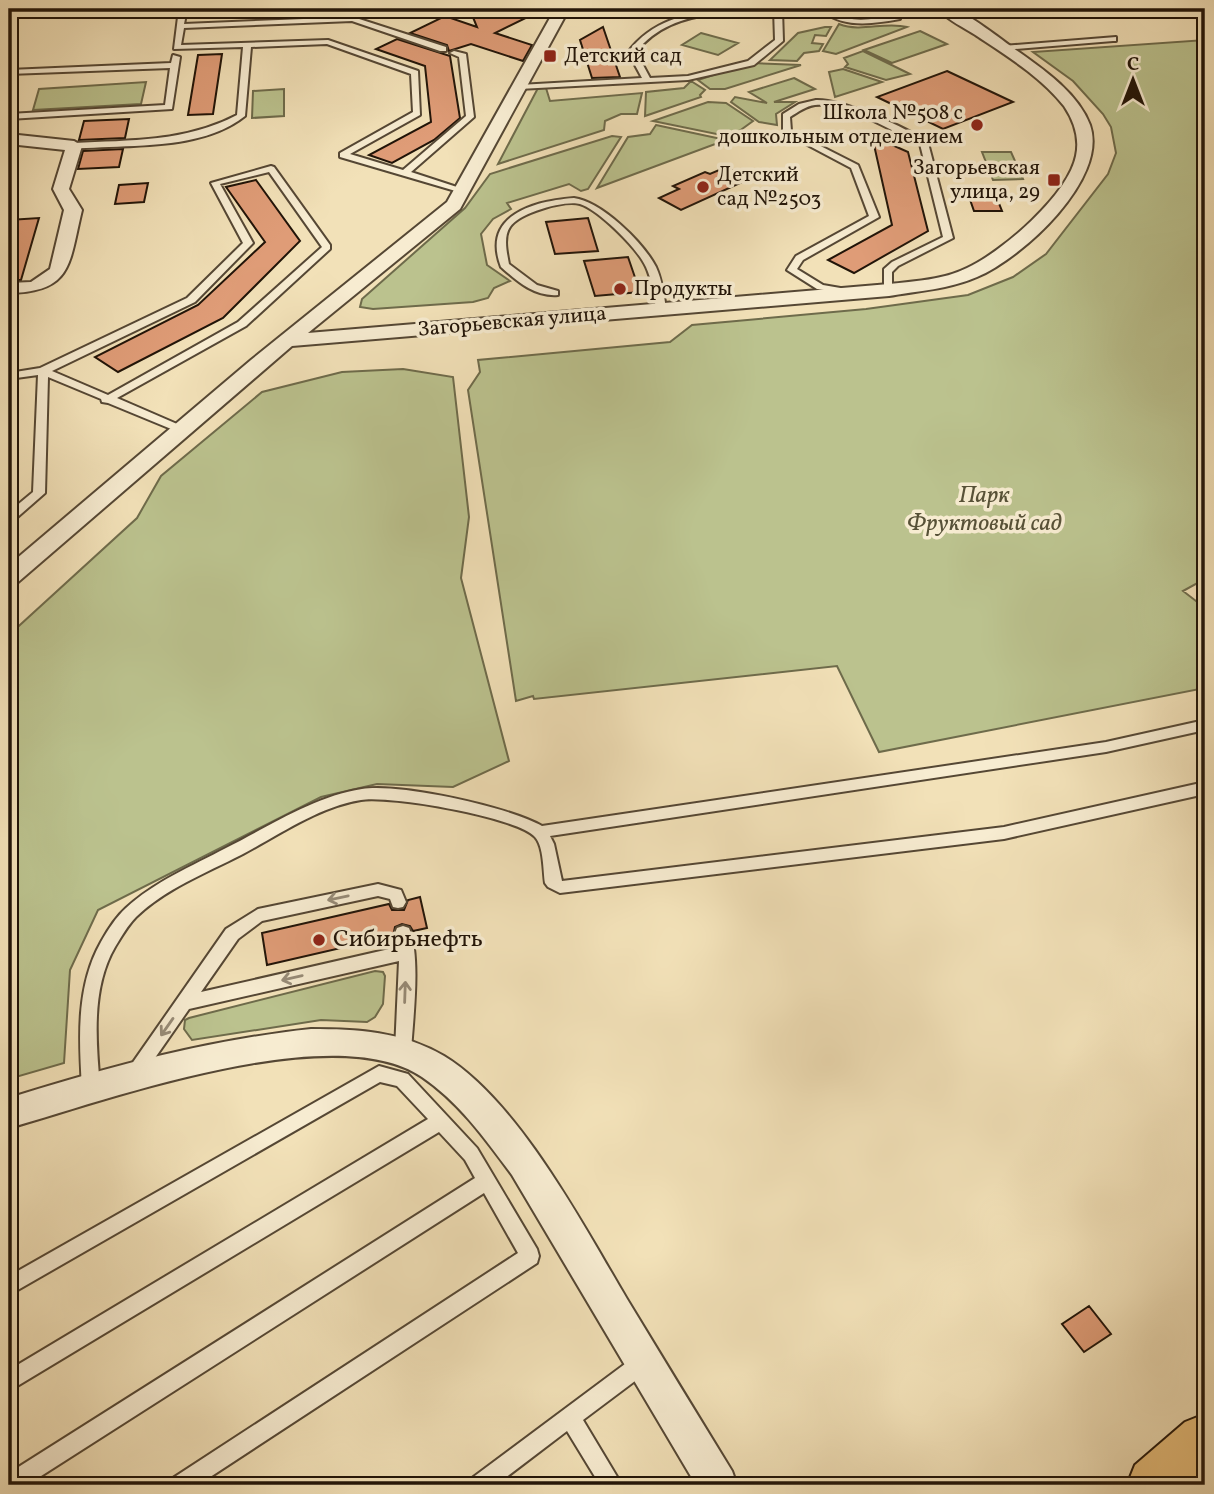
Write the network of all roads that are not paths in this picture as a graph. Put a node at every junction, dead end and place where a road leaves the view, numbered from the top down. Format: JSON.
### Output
{"nodes":[{"id":1,"x":150,"y":9,"type":"edge"},
{"id":2,"x":183,"y":9,"type":"edge"},
{"id":3,"x":562,"y":9,"type":"edge"},
{"id":4,"x":742,"y":9,"type":"edge"},
{"id":5,"x":778,"y":9,"type":"edge"},
{"id":6,"x":824,"y":9,"type":"edge"},
{"id":7,"x":898,"y":9,"type":"edge"},
{"id":8,"x":945,"y":9,"type":"edge"},
{"id":9,"x":10,"y":10,"type":"edge"},
{"id":10,"x":180,"y":26,"type":"junction"},
{"id":11,"x":1113,"y":39,"type":"dead end"},
{"id":12,"x":247,"y":45,"type":"junction"},
{"id":13,"x":177,"y":47,"type":"junction"},
{"id":14,"x":1003,"y":48,"type":"junction"},
{"id":15,"x":443,"y":49,"type":"dead end"},
{"id":16,"x":454,"y":53,"type":"dead end"},
{"id":17,"x":174,"y":65,"type":"junction"},
{"id":18,"x":9,"y":72,"type":"edge"},
{"id":19,"x":647,"y":80,"type":"junction"},
{"id":20,"x":519,"y":86,"type":"junction"},
{"id":21,"x":9,"y":117,"type":"edge"},
{"id":22,"x":9,"y":139,"type":"edge"},
{"id":23,"x":74,"y":146,"type":"junction"},
{"id":24,"x":403,"y":174,"type":"junction"},
{"id":25,"x":462,"y":190,"type":"junction"},
{"id":26,"x":9,"y":288,"type":"edge"},
{"id":27,"x":889,"y":290,"type":"junction"},
{"id":28,"x":554,"y":293,"type":"dead end"},
{"id":29,"x":856,"y":293,"type":"junction"},
{"id":30,"x":662,"y":309,"type":"junction"},
{"id":31,"x":286,"y":341,"type":"junction"},
{"id":32,"x":43,"y":371,"type":"junction"},
{"id":33,"x":9,"y":376,"type":"edge"},
{"id":34,"x":106,"y":400,"type":"junction"},
{"id":35,"x":180,"y":429,"type":"junction"},
{"id":36,"x":9,"y":518,"type":"edge"},
{"id":37,"x":9,"y":577,"type":"edge"},
{"id":38,"x":1205,"y":725,"type":"edge"},
{"id":39,"x":1205,"y":788,"type":"edge"},
{"id":40,"x":540,"y":832,"type":"junction"},
{"id":41,"x":398,"y":902,"type":"dead end"},
{"id":42,"x":403,"y":933,"type":"dead end"},
{"id":43,"x":407,"y":952,"type":"junction"},
{"id":44,"x":184,"y":1003,"type":"junction"},
{"id":45,"x":403,"y":1051,"type":"junction"},
{"id":46,"x":132,"y":1077,"type":"junction"},
{"id":47,"x":91,"y":1087,"type":"junction"},
{"id":48,"x":9,"y":1113,"type":"edge"},
{"id":49,"x":441,"y":1121,"type":"junction"},
{"id":50,"x":487,"y":1181,"type":"junction"},
{"id":51,"x":9,"y":1286,"type":"edge"},
{"id":52,"x":645,"y":1362,"type":"junction"},
{"id":53,"x":9,"y":1381,"type":"edge"},
{"id":54,"x":570,"y":1417,"type":"junction"},
{"id":55,"x":1205,"y":1442,"type":"edge"},
{"id":56,"x":9,"y":1485,"type":"edge"},
{"id":57,"x":180,"y":1485,"type":"edge"},
{"id":58,"x":479,"y":1485,"type":"edge"},
{"id":59,"x":612,"y":1485,"type":"edge"},
{"id":60,"x":718,"y":1485,"type":"edge"},
{"id":61,"x":1155,"y":1485,"type":"edge"}],
"edges":[{"from":1,"to":9,"type":"street"},
{"from":2,"to":10,"type":"lane"},
{"from":3,"to":20,"type":"street"},
{"from":4,"to":19,"type":"lane"},
{"from":5,"to":19,"type":"lane"},
{"from":6,"to":7,"type":"lane"},
{"from":8,"to":14,"type":"street","name":"Загорьевская улица"},
{"from":10,"to":13,"type":"lane"},
{"from":10,"to":15,"type":"lane"},
{"from":11,"to":14,"type":"lane"},
{"from":12,"to":13,"type":"lane"},
{"from":12,"to":23,"type":"lane"},
{"from":12,"to":24,"type":"lane"},
{"from":13,"to":17,"type":"lane"},
{"from":14,"to":27,"type":"street","name":"Загорьевская улица"},
{"from":16,"to":24,"type":"lane"},
{"from":17,"to":18,"type":"lane"},
{"from":17,"to":21,"type":"lane"},
{"from":19,"to":20,"type":"lane"},
{"from":20,"to":25,"type":"street"},
{"from":22,"to":23,"type":"street"},
{"from":23,"to":26,"type":"street"},
{"from":24,"to":25,"type":"lane"},
{"from":25,"to":31,"type":"street"},
{"from":27,"to":29,"type":"street","name":"Загорьевская улица"},
{"from":27,"to":29,"type":"lane"},
{"from":28,"to":30,"type":"lane"},
{"from":29,"to":30,"type":"street","name":"Загорьевская улица"},
{"from":30,"to":31,"type":"street","name":"Загорьевская улица"},
{"from":31,"to":35,"type":"street"},
{"from":32,"to":33,"type":"lane"},
{"from":32,"to":34,"type":"lane"},
{"from":32,"to":34,"type":"lane"},
{"from":32,"to":36,"type":"lane"},
{"from":34,"to":35,"type":"lane"},
{"from":35,"to":37,"type":"street"},
{"from":38,"to":40,"type":"lane"},
{"from":39,"to":40,"type":"lane"},
{"from":40,"to":47,"type":"lane"},
{"from":41,"to":44,"type":"lane","one_way":true},
{"from":42,"to":43,"type":"lane"},
{"from":43,"to":44,"type":"lane","one_way":true},
{"from":45,"to":43,"type":"lane","one_way":true},
{"from":44,"to":46,"type":"lane","one_way":true},
{"from":45,"to":46,"type":"street"},
{"from":45,"to":52,"type":"street"},
{"from":46,"to":47,"type":"street"},
{"from":47,"to":48,"type":"street"},
{"from":49,"to":50,"type":"lane"},
{"from":49,"to":51,"type":"lane"},
{"from":49,"to":53,"type":"lane"},
{"from":50,"to":56,"type":"lane"},
{"from":50,"to":57,"type":"lane"},
{"from":52,"to":54,"type":"lane"},
{"from":52,"to":60,"type":"street"},
{"from":54,"to":58,"type":"lane"},
{"from":54,"to":59,"type":"lane"},
{"from":55,"to":61,"type":"highway"}]}
